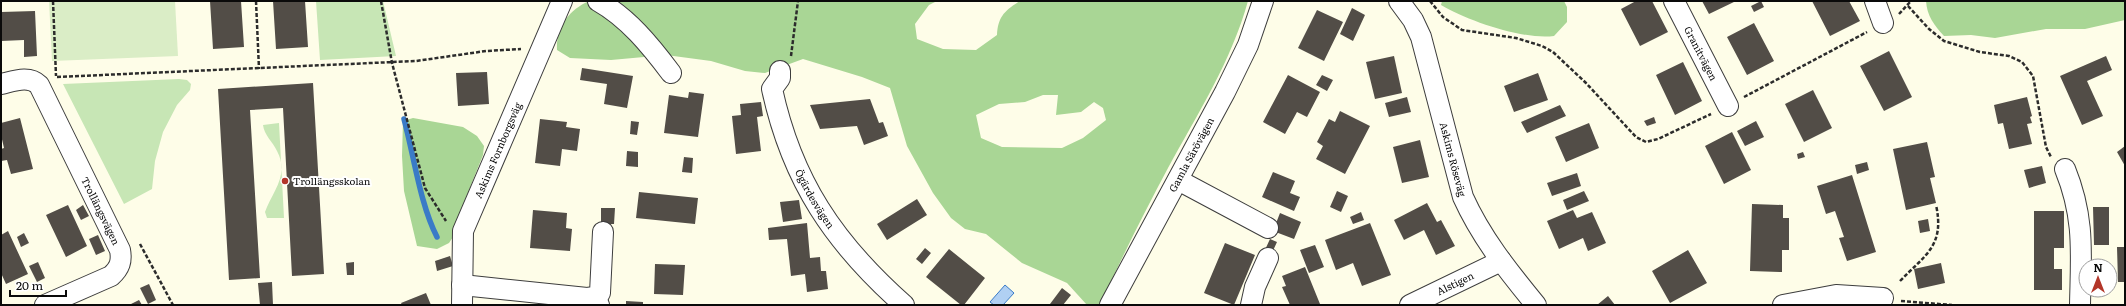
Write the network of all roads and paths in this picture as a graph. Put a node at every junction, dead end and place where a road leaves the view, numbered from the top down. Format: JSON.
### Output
{"nodes":[{"id":1,"x":53,"y":1,"type":"edge"},
{"id":2,"x":256,"y":1,"type":"edge"},
{"id":3,"x":381,"y":1,"type":"edge"},
{"id":4,"x":562,"y":1,"type":"edge"},
{"id":5,"x":598,"y":1,"type":"edge"},
{"id":6,"x":798,"y":1,"type":"edge"},
{"id":7,"x":1263,"y":1,"type":"edge"},
{"id":8,"x":1430,"y":1,"type":"edge"},
{"id":9,"x":1674,"y":1,"type":"edge"},
{"id":10,"x":1875,"y":1,"type":"edge"},
{"id":11,"x":1911,"y":1,"type":"edge"},
{"id":12,"x":1401,"y":2,"type":"edge"},
{"id":13,"x":1908,"y":6,"type":"junction"},
{"id":14,"x":1883,"y":24,"type":"junction"},
{"id":15,"x":541,"y":48,"type":"junction"},
{"id":16,"x":392,"y":63,"type":"junction"},
{"id":17,"x":259,"y":69,"type":"junction"},
{"id":18,"x":780,"y":71,"type":"joint"},
{"id":19,"x":671,"y":73,"type":"dead end"},
{"id":20,"x":56,"y":77,"type":"junction"},
{"id":21,"x":35,"y":81,"type":"junction"},
{"id":22,"x":1,"y":84,"type":"edge"},
{"id":23,"x":60,"y":84,"type":"dead end"},
{"id":24,"x":1728,"y":106,"type":"junction"},
{"id":25,"x":2065,"y":169,"type":"joint"},
{"id":26,"x":1178,"y":180,"type":"junction"},
{"id":27,"x":1936,"y":205,"type":"dead end"},
{"id":28,"x":1268,"y":228,"type":"dead end"},
{"id":29,"x":463,"y":231,"type":"junction"},
{"id":30,"x":603,"y":232,"type":"dead end"},
{"id":31,"x":136,"y":237,"type":"dead end"},
{"id":32,"x":1268,"y":258,"type":"dead end"},
{"id":33,"x":1501,"y":261,"type":"junction"},
{"id":34,"x":1900,"y":281,"type":"dead end"},
{"id":35,"x":462,"y":285,"type":"junction"},
{"id":36,"x":1883,"y":298,"type":"joint"},
{"id":37,"x":593,"y":302,"type":"edge"},
{"id":38,"x":45,"y":305,"type":"edge"},
{"id":39,"x":173,"y":305,"type":"edge"},
{"id":40,"x":462,"y":305,"type":"edge"},
{"id":41,"x":904,"y":305,"type":"edge"},
{"id":42,"x":1110,"y":305,"type":"edge"},
{"id":43,"x":1251,"y":305,"type":"edge"},
{"id":44,"x":1410,"y":305,"type":"edge"},
{"id":45,"x":1536,"y":305,"type":"edge"},
{"id":46,"x":1784,"y":305,"type":"edge"},
{"id":47,"x":1952,"y":305,"type":"edge"},
{"id":48,"x":2080,"y":305,"type":"edge"}],
"edges":[{"from":1,"to":20,"type":"path"},
{"from":2,"to":17,"type":"path"},
{"from":3,"to":16,"type":"path"},
{"from":4,"to":15,"type":"street","name":"Askims Fornborgsväg"},
{"from":5,"to":19,"type":"street"},
{"from":6,"to":18,"type":"path"},
{"from":7,"to":26,"type":"street","name":"Gamla Särövägen"},
{"from":8,"to":24,"type":"path"},
{"from":9,"to":24,"type":"street","name":"Granitvägen"},
{"from":10,"to":14,"type":"street"},
{"from":11,"to":13,"type":"path"},
{"from":12,"to":33,"type":"street","name":"Askims Röseväg"},
{"from":13,"to":14,"type":"path"},
{"from":13,"to":25,"type":"path"},
{"from":14,"to":24,"type":"path"},
{"from":15,"to":16,"type":"path"},
{"from":15,"to":29,"type":"street","name":"Askims Fornborgsväg"},
{"from":16,"to":17,"type":"path"},
{"from":16,"to":29,"type":"path"},
{"from":17,"to":20,"type":"path"},
{"from":18,"to":41,"type":"street","name":"Ögärdesvägen"},
{"from":20,"to":21,"type":"path"},
{"from":20,"to":23,"type":"path"},
{"from":21,"to":22,"type":"street"},
{"from":21,"to":38,"type":"street","name":"Trollängsvägen"},
{"from":25,"to":48,"type":"street"},
{"from":26,"to":28,"type":"street"},
{"from":26,"to":42,"type":"street","name":"Gamla Särövägen"},
{"from":27,"to":34,"type":"path"},
{"from":29,"to":35,"type":"street","name":"Askims Fornborgsväg"},
{"from":30,"to":37,"type":"street"},
{"from":31,"to":39,"type":"path"},
{"from":32,"to":43,"type":"street"},
{"from":33,"to":44,"type":"street","name":"Alstigen"},
{"from":33,"to":45,"type":"street","name":"Askims Röseväg"},
{"from":35,"to":37,"type":"street"},
{"from":35,"to":40,"type":"street","name":"Askims Fornborgsväg"},
{"from":36,"to":46,"type":"street"},
{"from":36,"to":47,"type":"path"}]}
